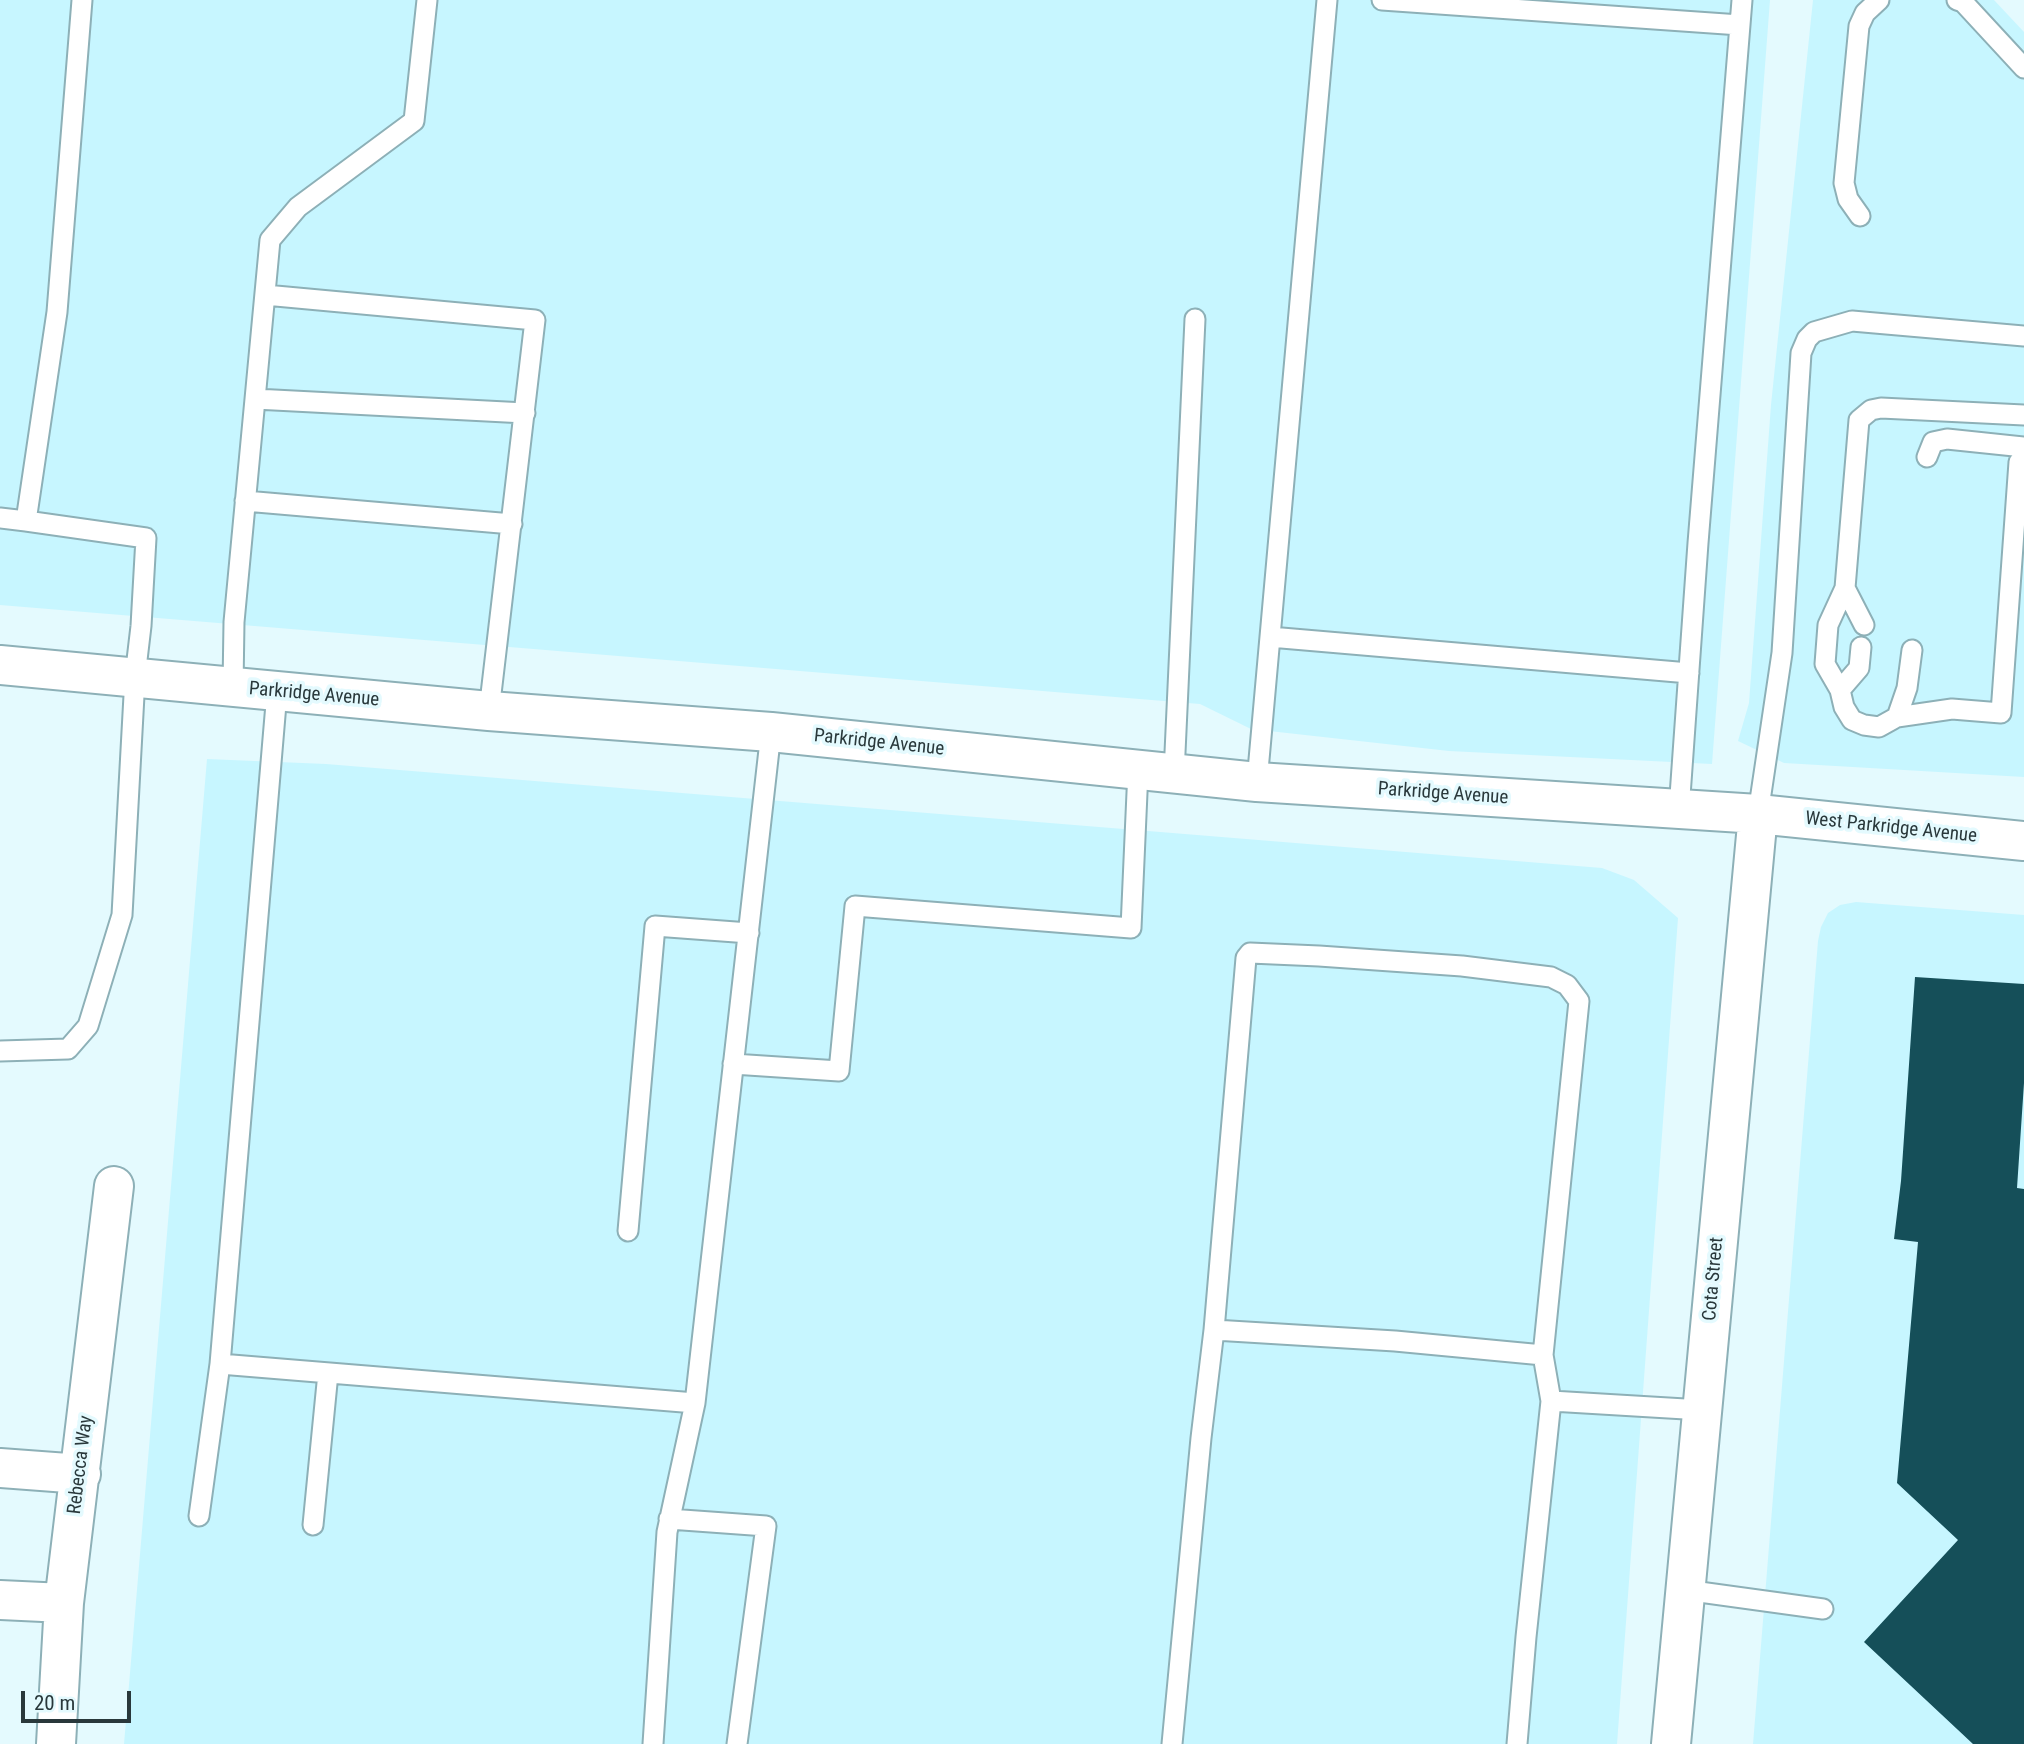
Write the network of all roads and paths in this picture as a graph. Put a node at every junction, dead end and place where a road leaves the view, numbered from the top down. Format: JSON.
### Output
{"nodes":[{"id":1,"x":82,"y":0,"type":"edge"},
{"id":2,"x":427,"y":0,"type":"edge"},
{"id":3,"x":1327,"y":0,"type":"edge"},
{"id":4,"x":1382,"y":0,"type":"edge"},
{"id":5,"x":1742,"y":0,"type":"edge"},
{"id":6,"x":1879,"y":0,"type":"edge"},
{"id":7,"x":1957,"y":0,"type":"edge"},
{"id":8,"x":1740,"y":24,"type":"junction"},
{"id":9,"x":2024,"y":68,"type":"edge"},
{"id":10,"x":1860,"y":216,"type":"dead end"},
{"id":11,"x":265,"y":295,"type":"junction"},
{"id":12,"x":1195,"y":319,"type":"dead end"},
{"id":13,"x":2024,"y":336,"type":"edge"},
{"id":14,"x":255,"y":399,"type":"junction"},
{"id":15,"x":524,"y":413,"type":"junction"},
{"id":16,"x":2024,"y":415,"type":"edge"},
{"id":17,"x":2024,"y":447,"type":"edge"},
{"id":18,"x":1927,"y":457,"type":"dead end"},
{"id":19,"x":2024,"y":457,"type":"edge"},
{"id":20,"x":245,"y":501,"type":"junction"},
{"id":21,"x":0,"y":518,"type":"edge"},
{"id":22,"x":26,"y":521,"type":"junction"},
{"id":23,"x":512,"y":524,"type":"junction"},
{"id":24,"x":1845,"y":588,"type":"junction"},
{"id":25,"x":1864,"y":625,"type":"dead end"},
{"id":26,"x":1270,"y":637,"type":"junction"},
{"id":27,"x":1861,"y":647,"type":"dead end"},
{"id":28,"x":1912,"y":650,"type":"dead end"},
{"id":29,"x":0,"y":665,"type":"edge"},
{"id":30,"x":1689,"y":673,"type":"junction"},
{"id":31,"x":135,"y":677,"type":"junction"},
{"id":32,"x":233,"y":687,"type":"junction"},
{"id":33,"x":1840,"y":690,"type":"junction"},
{"id":34,"x":277,"y":692,"type":"junction"},
{"id":35,"x":489,"y":711,"type":"junction"},
{"id":36,"x":1897,"y":716,"type":"junction"},
{"id":37,"x":771,"y":732,"type":"junction"},
{"id":38,"x":1156,"y":772,"type":"junction"},
{"id":39,"x":1257,"y":782,"type":"junction"},
{"id":40,"x":1679,"y":810,"type":"junction"},
{"id":41,"x":1758,"y":814,"type":"junction"},
{"id":42,"x":2024,"y":841,"type":"edge"},
{"id":43,"x":749,"y":933,"type":"junction"},
{"id":44,"x":0,"y":1051,"type":"edge"},
{"id":45,"x":733,"y":1065,"type":"junction"},
{"id":46,"x":114,"y":1186,"type":"dead end"},
{"id":47,"x":628,"y":1231,"type":"dead end"},
{"id":48,"x":1214,"y":1330,"type":"junction"},
{"id":49,"x":1543,"y":1355,"type":"junction"},
{"id":50,"x":220,"y":1364,"type":"junction"},
{"id":51,"x":328,"y":1373,"type":"junction"},
{"id":52,"x":1551,"y":1401,"type":"junction"},
{"id":53,"x":695,"y":1403,"type":"junction"},
{"id":54,"x":1702,"y":1410,"type":"junction"},
{"id":55,"x":0,"y":1468,"type":"edge"},
{"id":56,"x":81,"y":1474,"type":"junction"},
{"id":57,"x":199,"y":1516,"type":"dead end"},
{"id":58,"x":669,"y":1519,"type":"junction"},
{"id":59,"x":313,"y":1525,"type":"dead end"},
{"id":60,"x":1685,"y":1590,"type":"junction"},
{"id":61,"x":0,"y":1600,"type":"edge"},
{"id":62,"x":64,"y":1603,"type":"junction"},
{"id":63,"x":1823,"y":1609,"type":"dead end"},
{"id":64,"x":56,"y":1744,"type":"edge"},
{"id":65,"x":653,"y":1744,"type":"edge"},
{"id":66,"x":737,"y":1744,"type":"edge"},
{"id":67,"x":1172,"y":1744,"type":"edge"},
{"id":68,"x":1517,"y":1744,"type":"edge"},
{"id":69,"x":1671,"y":1744,"type":"edge"}],
"edges":[{"from":1,"to":22,"type":"lane"},
{"from":2,"to":11,"type":"lane"},
{"from":3,"to":26,"type":"lane"},
{"from":4,"to":8,"type":"lane"},
{"from":5,"to":8,"type":"lane"},
{"from":6,"to":10,"type":"lane"},
{"from":7,"to":9,"type":"lane"},
{"from":8,"to":30,"type":"lane"},
{"from":11,"to":14,"type":"lane"},
{"from":11,"to":15,"type":"lane"},
{"from":12,"to":38,"type":"lane"},
{"from":13,"to":41,"type":"lane"},
{"from":14,"to":15,"type":"lane"},
{"from":14,"to":20,"type":"lane"},
{"from":15,"to":23,"type":"lane"},
{"from":16,"to":24,"type":"lane"},
{"from":17,"to":18,"type":"lane"},
{"from":19,"to":36,"type":"lane"},
{"from":20,"to":23,"type":"lane"},
{"from":20,"to":32,"type":"lane"},
{"from":21,"to":22,"type":"lane"},
{"from":22,"to":31,"type":"lane"},
{"from":23,"to":35,"type":"lane"},
{"from":24,"to":25,"type":"lane"},
{"from":24,"to":33,"type":"lane"},
{"from":26,"to":30,"type":"lane"},
{"from":26,"to":39,"type":"lane"},
{"from":27,"to":33,"type":"lane"},
{"from":28,"to":36,"type":"lane"},
{"from":29,"to":31,"type":"street","name":"Parkridge Avenue"},
{"from":30,"to":40,"type":"lane"},
{"from":31,"to":32,"type":"street","name":"Parkridge Avenue"},
{"from":31,"to":44,"type":"lane"},
{"from":32,"to":34,"type":"street","name":"Parkridge Avenue"},
{"from":33,"to":36,"type":"lane"},
{"from":34,"to":35,"type":"street","name":"Parkridge Avenue"},
{"from":34,"to":50,"type":"lane"},
{"from":35,"to":37,"type":"street","name":"Parkridge Avenue"},
{"from":37,"to":38,"type":"street","name":"Parkridge Avenue"},
{"from":37,"to":43,"type":"lane"},
{"from":38,"to":39,"type":"street","name":"Parkridge Avenue"},
{"from":38,"to":45,"type":"lane"},
{"from":39,"to":40,"type":"street","name":"Parkridge Avenue"},
{"from":40,"to":41,"type":"street","name":"Parkridge Avenue"},
{"from":41,"to":42,"type":"street","name":"West Parkridge Avenue"},
{"from":41,"to":54,"type":"street","name":"Cota Street"},
{"from":43,"to":45,"type":"lane"},
{"from":43,"to":47,"type":"lane"},
{"from":45,"to":53,"type":"lane"},
{"from":46,"to":56,"type":"street","name":"Rebecca Way"},
{"from":48,"to":49,"type":"lane"},
{"from":48,"to":49,"type":"lane"},
{"from":48,"to":67,"type":"lane"},
{"from":49,"to":52,"type":"lane"},
{"from":50,"to":51,"type":"lane"},
{"from":50,"to":57,"type":"lane"},
{"from":51,"to":53,"type":"lane"},
{"from":51,"to":59,"type":"lane"},
{"from":52,"to":54,"type":"lane"},
{"from":52,"to":68,"type":"lane"},
{"from":53,"to":58,"type":"lane"},
{"from":54,"to":60,"type":"street","name":"Cota Street"},
{"from":55,"to":56,"type":"street"},
{"from":56,"to":62,"type":"street","name":"Rebecca Way"},
{"from":58,"to":65,"type":"lane"},
{"from":58,"to":66,"type":"lane"},
{"from":60,"to":63,"type":"lane"},
{"from":60,"to":69,"type":"street","name":"Cota Street"},
{"from":61,"to":62,"type":"street"},
{"from":62,"to":64,"type":"street","name":"Rebecca Way"}]}
